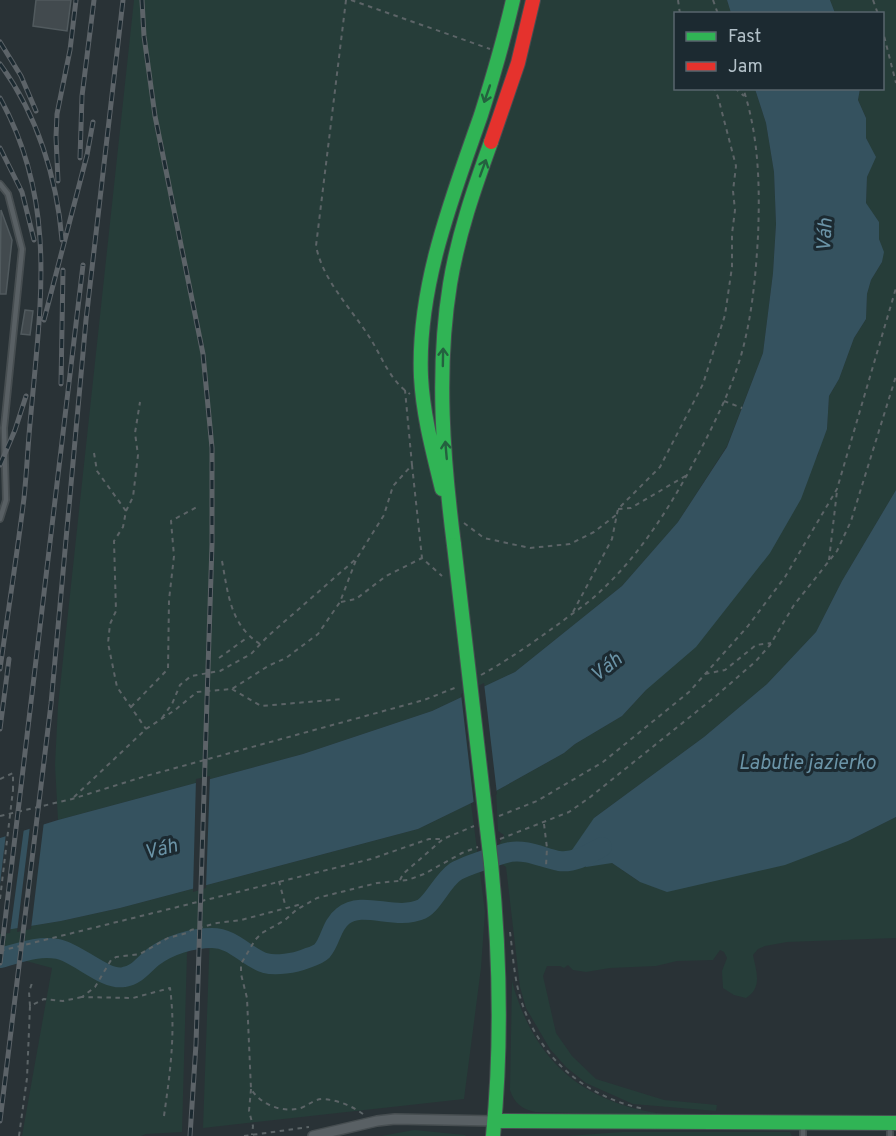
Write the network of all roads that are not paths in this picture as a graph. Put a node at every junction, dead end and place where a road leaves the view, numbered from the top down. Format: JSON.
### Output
{"nodes":[{"id":1,"x":513,"y":0,"type":"edge"},
{"id":2,"x":533,"y":0,"type":"edge"},
{"id":3,"x":0,"y":184,"type":"edge"},
{"id":4,"x":0,"y":519,"type":"edge"},
{"id":5,"x":458,"y":525,"type":"junction"},
{"id":6,"x":495,"y":1121,"type":"junction"},
{"id":7,"x":892,"y":1127,"type":"edge"},
{"id":8,"x":803,"y":1129,"type":"edge"},
{"id":9,"x":313,"y":1136,"type":"edge"},
{"id":10,"x":493,"y":1136,"type":"edge"}],
"edges":[{"from":1,"to":5,"type":"main road","one_way":true},
{"from":5,"to":2,"type":"main road","one_way":true},
{"from":3,"to":4,"type":"lane"},
{"from":5,"to":6,"type":"main road","bridge":true},
{"from":6,"to":8,"type":"main road"},
{"from":6,"to":9,"type":"street"},
{"from":6,"to":10,"type":"main road"},
{"from":7,"to":8,"type":"main road"}]}
